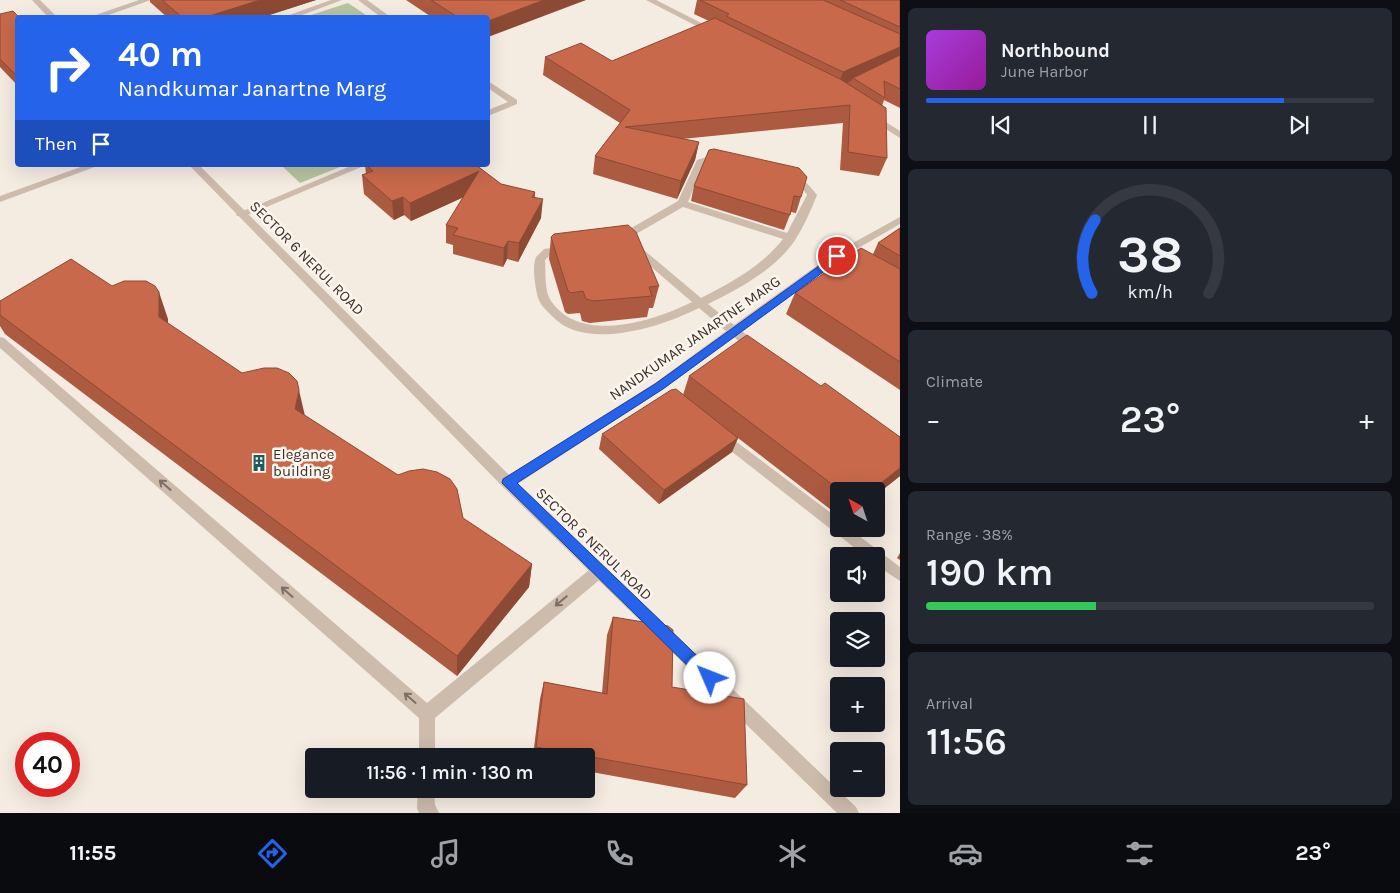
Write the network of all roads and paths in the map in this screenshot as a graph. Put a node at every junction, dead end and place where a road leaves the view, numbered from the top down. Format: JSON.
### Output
{"nodes":[{"id":1,"x":36,"y":0,"type":"edge"},
{"id":2,"x":147,"y":0,"type":"edge"},
{"id":3,"x":338,"y":0,"type":"edge"},
{"id":4,"x":362,"y":0,"type":"edge"},
{"id":5,"x":650,"y":0,"type":"edge"},
{"id":6,"x":671,"y":0,"type":"edge"},
{"id":7,"x":659,"y":5,"type":"junction"},
{"id":8,"x":51,"y":15,"type":"edge"},
{"id":9,"x":100,"y":15,"type":"edge"},
{"id":10,"x":294,"y":15,"type":"edge"},
{"id":11,"x":384,"y":15,"type":"edge"},
{"id":12,"x":721,"y":36,"type":"edge"},
{"id":13,"x":490,"y":85,"type":"edge"},
{"id":14,"x":490,"y":112,"type":"edge"},
{"id":15,"x":868,"y":114,"type":"edge"},
{"id":16,"x":900,"y":135,"type":"edge"},
{"id":17,"x":730,"y":163,"type":"edge"},
{"id":18,"x":89,"y":167,"type":"edge"},
{"id":19,"x":196,"y":167,"type":"edge"},
{"id":20,"x":356,"y":167,"type":"edge"},
{"id":21,"x":778,"y":175,"type":"edge"},
{"id":22,"x":0,"y":199,"type":"edge"},
{"id":23,"x":682,"y":203,"type":"junction"},
{"id":24,"x":241,"y":214,"type":"junction"},
{"id":25,"x":900,"y":220,"type":"edge"},
{"id":26,"x":791,"y":238,"type":"junction"},
{"id":27,"x":577,"y":247,"type":"edge"},
{"id":28,"x":837,"y":256,"type":"junction"},
{"id":29,"x":851,"y":262,"type":"edge"},
{"id":30,"x":700,"y":304,"type":"junction"},
{"id":31,"x":733,"y":332,"type":"junction"},
{"id":32,"x":0,"y":341,"type":"edge"},
{"id":33,"x":764,"y":356,"type":"edge"},
{"id":34,"x":714,"y":429,"type":"edge"},
{"id":35,"x":508,"y":483,"type":"junction"},
{"id":36,"x":830,"y":520,"type":"edge"},
{"id":37,"x":853,"y":538,"type":"edge"},
{"id":38,"x":864,"y":547,"type":"edge"},
{"id":39,"x":885,"y":563,"type":"edge"},
{"id":40,"x":599,"y":571,"type":"junction"},
{"id":41,"x":900,"y":575,"type":"edge"},
{"id":42,"x":427,"y":714,"type":"junction"},
{"id":43,"x":426,"y":748,"type":"edge"},
{"id":44,"x":426,"y":798,"type":"edge"},
{"id":45,"x":430,"y":813,"type":"edge"},
{"id":46,"x":850,"y":813,"type":"edge"}],
"edges":[{"from":1,"to":8,"type":"street"},
{"from":2,"to":9,"type":"street"},
{"from":3,"to":10,"type":"street"},
{"from":4,"to":11,"type":"street"},
{"from":5,"to":7,"type":"street"},
{"from":6,"to":7,"type":"street"},
{"from":7,"to":12,"type":"street"},
{"from":13,"to":14,"type":"street"},
{"from":15,"to":16,"type":"street"},
{"from":17,"to":23,"type":"street"},
{"from":18,"to":22,"type":"street"},
{"from":19,"to":24,"type":"street","name":"SECTOR 6 NERUL ROAD"},
{"from":20,"to":24,"type":"street"},
{"from":21,"to":26,"type":"street"},
{"from":23,"to":26,"type":"street"},
{"from":23,"to":30,"type":"street"},
{"from":24,"to":35,"type":"street","name":"SECTOR 6 NERUL ROAD"},
{"from":25,"to":28,"type":"street","name":"NANDKUMAR JANARTNE MARG"},
{"from":26,"to":30,"type":"street"},
{"from":27,"to":30,"type":"street"},
{"from":28,"to":29,"type":"street"},
{"from":28,"to":31,"type":"street","name":"NANDKUMAR JANARTNE MARG"},
{"from":30,"to":31,"type":"street"},
{"from":31,"to":33,"type":"street"},
{"from":31,"to":35,"type":"street","name":"NANDKUMAR JANARTNE MARG"},
{"from":42,"to":32,"type":"street","one_way":true},
{"from":34,"to":36,"type":"street"},
{"from":35,"to":40,"type":"street","name":"SECTOR 6 NERUL ROAD"},
{"from":37,"to":38,"type":"street"},
{"from":39,"to":41,"type":"street"},
{"from":40,"to":42,"type":"street","one_way":true},
{"from":40,"to":46,"type":"street","name":"SECTOR 6 NERUL ROAD"},
{"from":42,"to":43,"type":"street"},
{"from":44,"to":45,"type":"street"}]}
